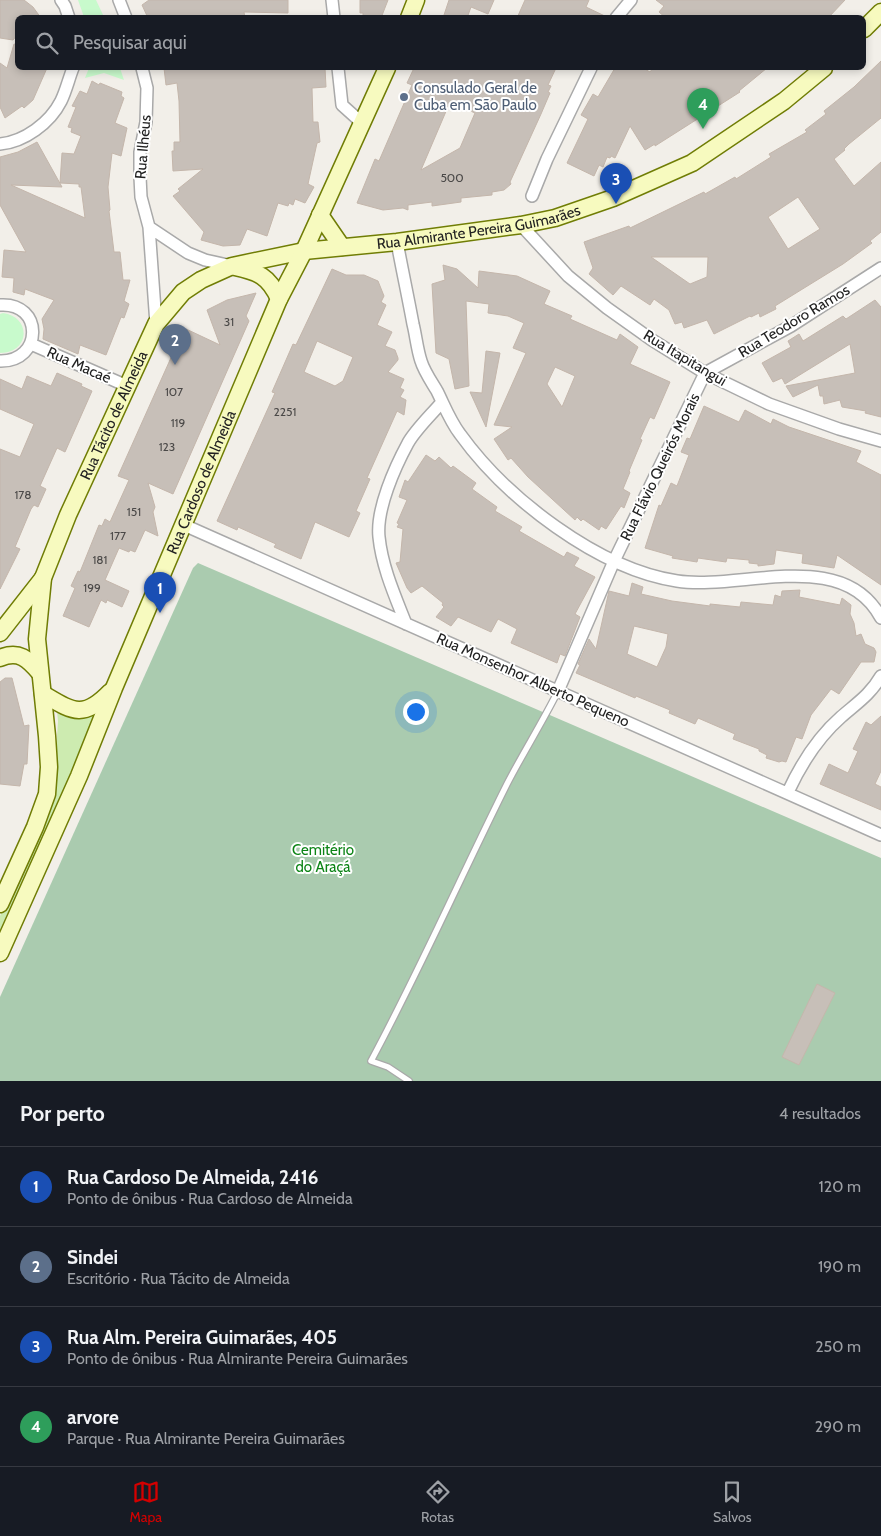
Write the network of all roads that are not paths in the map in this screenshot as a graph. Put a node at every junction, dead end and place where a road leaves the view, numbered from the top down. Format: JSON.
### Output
{"nodes":[{"id":1,"x":61,"y":0,"type":"edge"},
{"id":2,"x":119,"y":0,"type":"edge"},
{"id":3,"x":332,"y":0,"type":"edge"},
{"id":4,"x":416,"y":0,"type":"edge"},
{"id":5,"x":621,"y":0,"type":"edge"},
{"id":6,"x":631,"y":0,"type":"edge"},
{"id":7,"x":881,"y":12,"type":"edge"},
{"id":8,"x":68,"y":15,"type":"edge"},
{"id":9,"x":125,"y":15,"type":"edge"},
{"id":10,"x":334,"y":15,"type":"edge"},
{"id":11,"x":410,"y":15,"type":"edge"},
{"id":12,"x":617,"y":15,"type":"edge"},
{"id":13,"x":618,"y":15,"type":"edge"},
{"id":14,"x":866,"y":27,"type":"edge"},
{"id":15,"x":71,"y":70,"type":"edge"},
{"id":16,"x":142,"y":70,"type":"edge"},
{"id":17,"x":338,"y":70,"type":"edge"},
{"id":18,"x":386,"y":70,"type":"edge"},
{"id":19,"x":590,"y":70,"type":"edge"},
{"id":20,"x":822,"y":70,"type":"edge"},
{"id":21,"x":362,"y":123,"type":"junction"},
{"id":22,"x":0,"y":144,"type":"edge"},
{"id":23,"x":532,"y":196,"type":"dead end"},
{"id":24,"x":320,"y":215,"type":"junction"},
{"id":25,"x":521,"y":225,"type":"junction"},
{"id":26,"x":149,"y":227,"type":"junction"},
{"id":27,"x":397,"y":242,"type":"junction"},
{"id":28,"x":342,"y":247,"type":"junction"},
{"id":29,"x":304,"y":251,"type":"junction"},
{"id":30,"x":232,"y":266,"type":"junction"},
{"id":31,"x":881,"y":268,"type":"edge"},
{"id":32,"x":279,"y":298,"type":"junction"},
{"id":33,"x":0,"y":305,"type":"edge"},
{"id":34,"x":156,"y":324,"type":"junction"},
{"id":35,"x":31,"y":344,"type":"junction"},
{"id":36,"x":0,"y":361,"type":"edge"},
{"id":37,"x":705,"y":373,"type":"junction"},
{"id":38,"x":126,"y":386,"type":"junction"},
{"id":39,"x":442,"y":402,"type":"junction"},
{"id":40,"x":881,"y":441,"type":"edge"},
{"id":41,"x":184,"y":525,"type":"junction"},
{"id":42,"x":614,"y":561,"type":"junction"},
{"id":43,"x":43,"y":578,"type":"junction"},
{"id":44,"x":881,"y":618,"type":"edge"},
{"id":45,"x":406,"y":624,"type":"junction"},
{"id":46,"x":0,"y":633,"type":"edge"},
{"id":47,"x":0,"y":658,"type":"edge"},
{"id":48,"x":40,"y":673,"type":"junction"},
{"id":49,"x":881,"y":676,"type":"edge"},
{"id":50,"x":114,"y":688,"type":"junction"},
{"id":51,"x":558,"y":691,"type":"junction"},
{"id":52,"x":43,"y":694,"type":"junction"},
{"id":53,"x":788,"y":792,"type":"junction"},
{"id":54,"x":881,"y":835,"type":"edge"},
{"id":55,"x":0,"y":904,"type":"edge"},
{"id":56,"x":0,"y":953,"type":"edge"},
{"id":57,"x":409,"y":1081,"type":"edge"}],
"edges":[{"from":1,"to":8,"type":"street"},
{"from":2,"to":9,"type":"street"},
{"from":3,"to":10,"type":"street"},
{"from":4,"to":11,"type":"main road"},
{"from":5,"to":12,"type":"street"},
{"from":6,"to":13,"type":"street"},
{"from":7,"to":14,"type":"main road"},
{"from":15,"to":22,"type":"street"},
{"from":16,"to":26,"type":"street","name":"Rua Ilhéus"},
{"from":17,"to":21,"type":"street"},
{"from":18,"to":21,"type":"main road","name":"Rua Cardoso de Almeida"},
{"from":19,"to":23,"type":"street"},
{"from":20,"to":25,"type":"main road","name":"Rua Almirante Pereira Guimarães"},
{"from":21,"to":24,"type":"main road","name":"Rua Cardoso de Almeida"},
{"from":24,"to":28,"type":"main road"},
{"from":24,"to":29,"type":"main road","name":"Rua Cardoso de Almeida"},
{"from":25,"to":27,"type":"main road","name":"Rua Almirante Pereira Guimarães"},
{"from":25,"to":37,"type":"street","name":"Rua Itapitangui"},
{"from":26,"to":30,"type":"street"},
{"from":26,"to":34,"type":"street","name":"Rua Ilhéus"},
{"from":27,"to":28,"type":"main road","name":"Rua Almirante Pereira Guimarães"},
{"from":27,"to":39,"type":"street"},
{"from":28,"to":29,"type":"main road","name":"Rua Almirante Pereira Guimarães"},
{"from":29,"to":30,"type":"main road","name":"Rua Tácito de Almeida"},
{"from":29,"to":32,"type":"main road","name":"Rua Cardoso de Almeida"},
{"from":30,"to":32,"type":"main road"},
{"from":30,"to":34,"type":"main road","name":"Rua Tácito de Almeida"},
{"from":31,"to":37,"type":"street","name":"Rua Teodoro Ramos"},
{"from":32,"to":41,"type":"main road","name":"Rua Cardoso de Almeida"},
{"from":33,"to":35,"type":"street"},
{"from":34,"to":38,"type":"main road","name":"Rua Tácito de Almeida"},
{"from":35,"to":36,"type":"street"},
{"from":35,"to":38,"type":"street","name":"Rua Macaé"},
{"from":37,"to":40,"type":"street","name":"Rua Itapitangui"},
{"from":37,"to":42,"type":"street","name":"Rua Flávio Queirós Morais"},
{"from":38,"to":43,"type":"main road","name":"Rua Tácito de Almeida"},
{"from":39,"to":42,"type":"street"},
{"from":39,"to":45,"type":"street"},
{"from":41,"to":45,"type":"street","name":"Rua Monsenhor Alberto Pequeno"},
{"from":41,"to":50,"type":"main road","name":"Rua Cardoso de Almeida"},
{"from":42,"to":44,"type":"street"},
{"from":42,"to":51,"type":"street","name":"Rua Flávio Queirós Morais"},
{"from":43,"to":46,"type":"main road"},
{"from":43,"to":48,"type":"main road","name":"Rua Tácito de Almeida"},
{"from":45,"to":51,"type":"street","name":"Rua Monsenhor Alberto Pequeno"},
{"from":47,"to":48,"type":"main road"},
{"from":48,"to":52,"type":"main road"},
{"from":49,"to":53,"type":"street"},
{"from":50,"to":52,"type":"main road"},
{"from":50,"to":56,"type":"main road","name":"Rua Cardoso de Almeida"},
{"from":51,"to":53,"type":"street","name":"Rua Monsenhor Alberto Pequeno"},
{"from":51,"to":57,"type":"lane"},
{"from":52,"to":55,"type":"main road"},
{"from":53,"to":54,"type":"street","name":"Rua Monsenhor Alberto Pequeno"}]}
